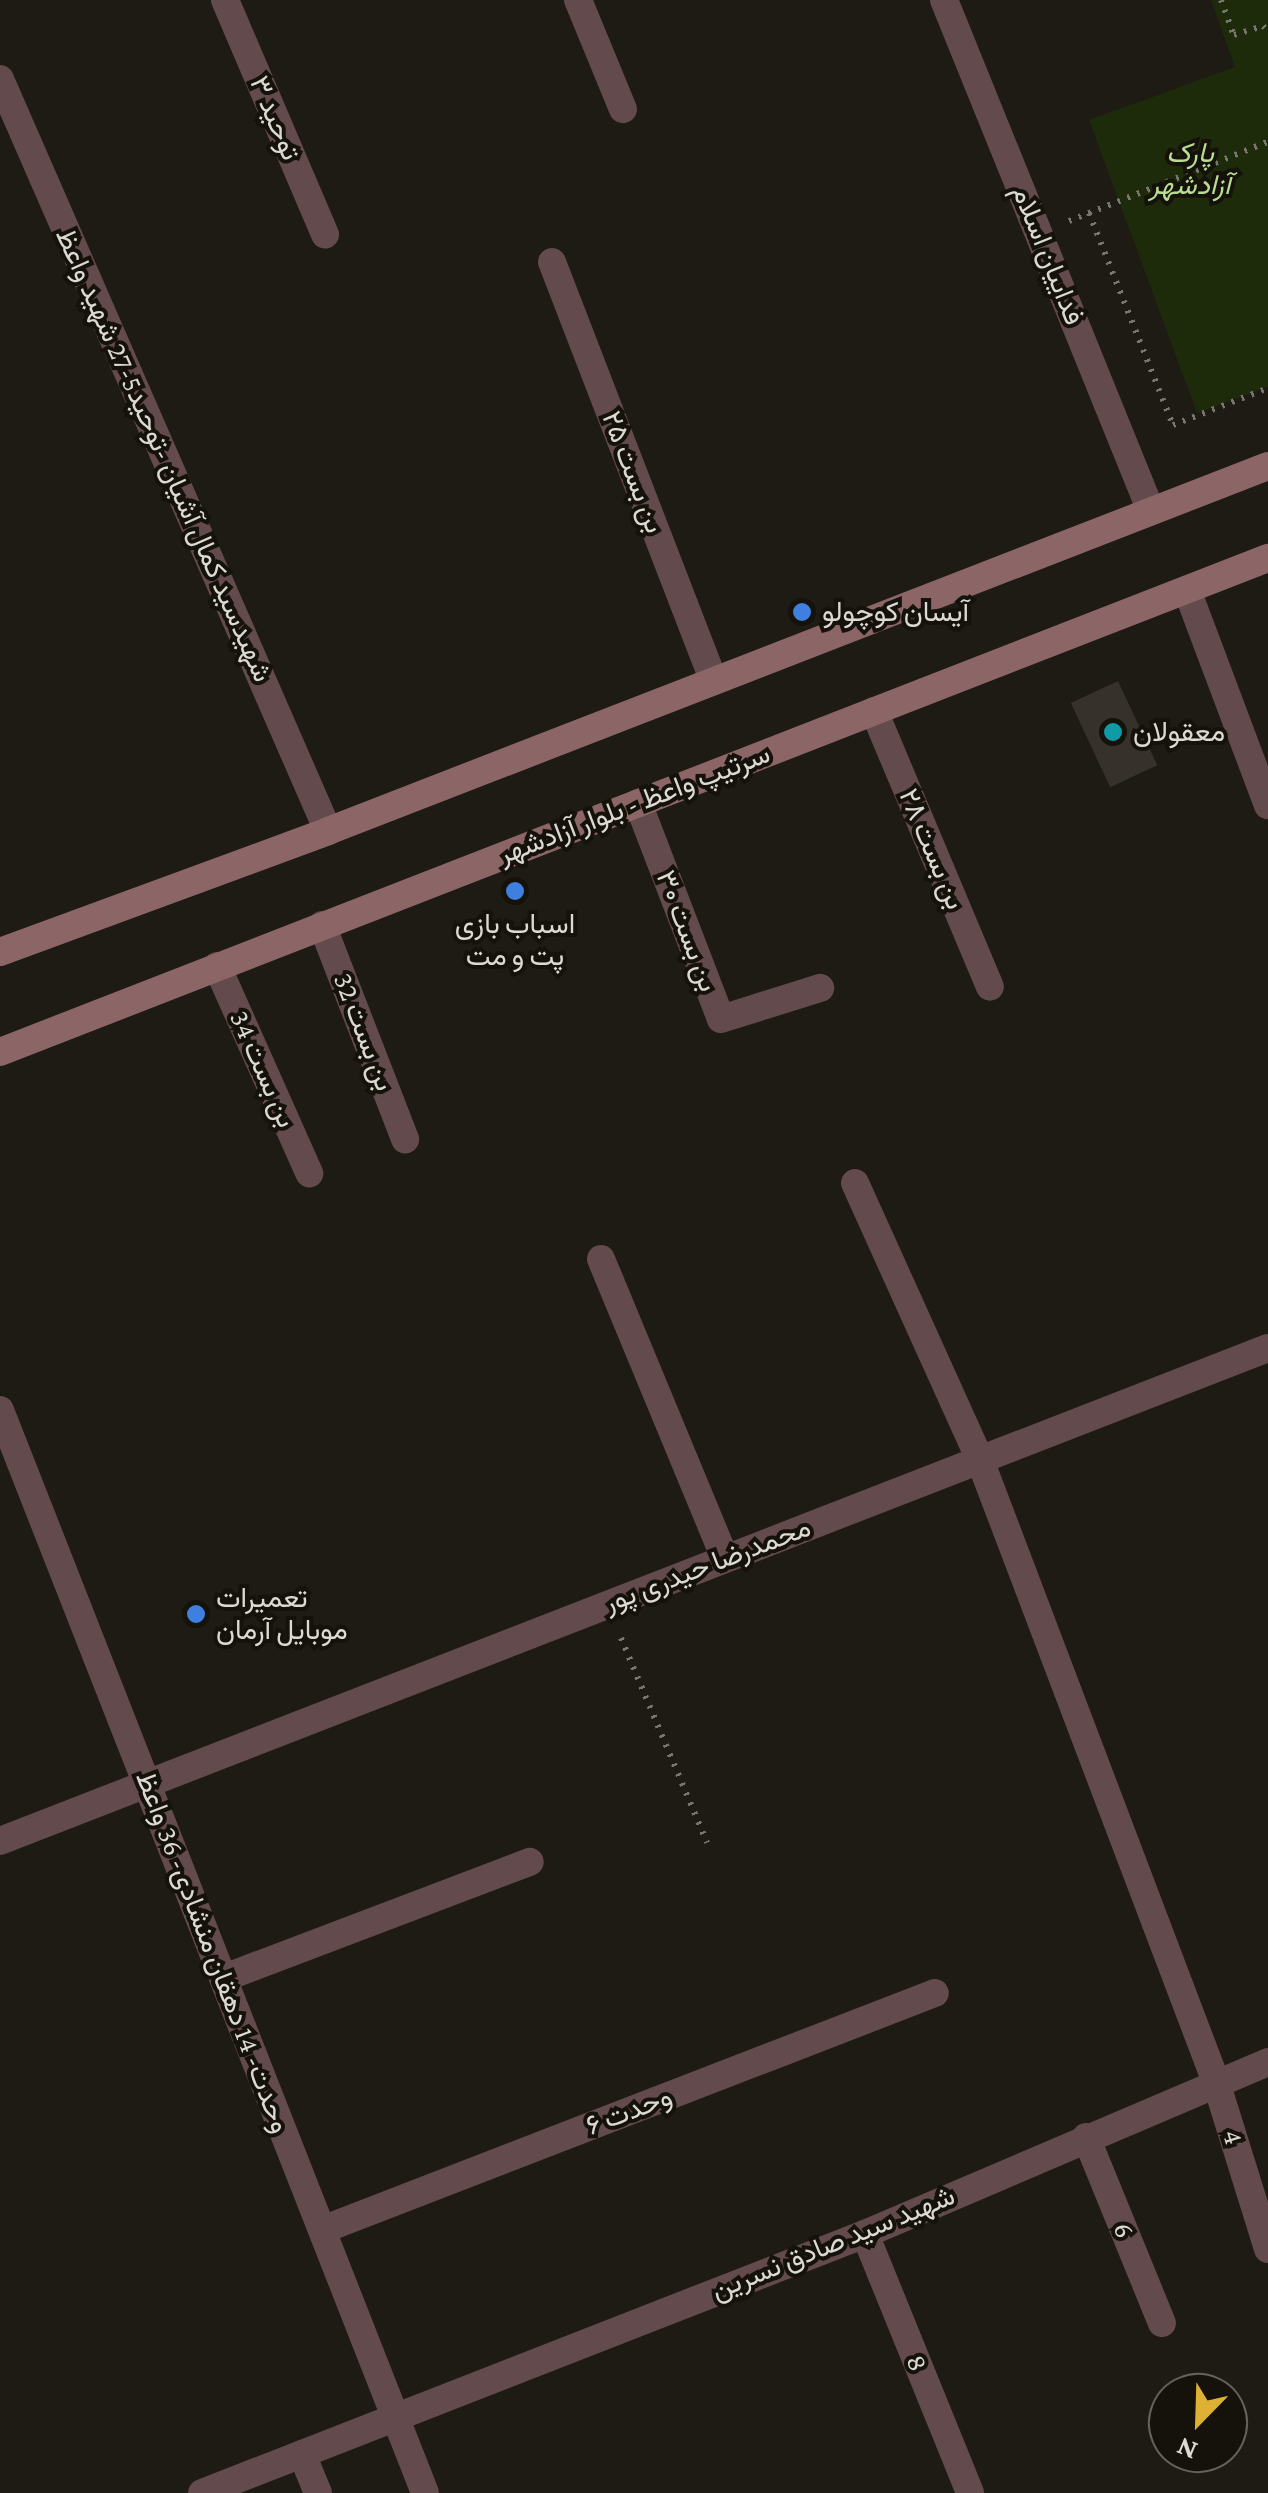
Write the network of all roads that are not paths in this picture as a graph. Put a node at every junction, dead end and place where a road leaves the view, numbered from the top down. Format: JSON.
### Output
{"nodes":[{"id":1,"x":225,"y":0,"type":"edge"},
{"id":2,"x":578,"y":0,"type":"edge"},
{"id":3,"x":944,"y":0,"type":"edge"},
{"id":4,"x":0,"y":79,"type":"edge"},
{"id":5,"x":623,"y":109,"type":"dead end"},
{"id":6,"x":324,"y":235,"type":"dead end"},
{"id":7,"x":552,"y":262,"type":"dead end"},
{"id":8,"x":1268,"y":466,"type":"edge"},
{"id":9,"x":1151,"y":511,"type":"junction"},
{"id":10,"x":1268,"y":558,"type":"edge"},
{"id":11,"x":1187,"y":590,"type":"junction"},
{"id":12,"x":714,"y":680,"type":"junction"},
{"id":13,"x":874,"y":712,"type":"junction"},
{"id":14,"x":638,"y":803,"type":"junction"},
{"id":15,"x":1268,"y":805,"type":"edge"},
{"id":16,"x":328,"y":831,"type":"junction"},
{"id":17,"x":322,"y":925,"type":"junction"},
{"id":18,"x":0,"y":952,"type":"edge"},
{"id":19,"x":217,"y":966,"type":"junction"},
{"id":20,"x":990,"y":987,"type":"dead end"},
{"id":21,"x":820,"y":988,"type":"dead end"},
{"id":22,"x":0,"y":1052,"type":"edge"},
{"id":23,"x":405,"y":1139,"type":"dead end"},
{"id":24,"x":309,"y":1173,"type":"dead end"},
{"id":25,"x":855,"y":1183,"type":"dead end"},
{"id":26,"x":600,"y":1259,"type":"dead end"},
{"id":27,"x":1268,"y":1348,"type":"edge"},
{"id":28,"x":0,"y":1410,"type":"edge"},
{"id":29,"x":980,"y":1460,"type":"junction"},
{"id":30,"x":725,"y":1558,"type":"junction"},
{"id":31,"x":146,"y":1782,"type":"junction"},
{"id":32,"x":0,"y":1841,"type":"edge"},
{"id":33,"x":530,"y":1862,"type":"dead end"},
{"id":34,"x":224,"y":1978,"type":"junction"},
{"id":35,"x":935,"y":1993,"type":"dead end"},
{"id":36,"x":1268,"y":2062,"type":"edge"},
{"id":37,"x":1216,"y":2082,"type":"junction"},
{"id":38,"x":1086,"y":2137,"type":"junction"},
{"id":39,"x":322,"y":2230,"type":"junction"},
{"id":40,"x":864,"y":2234,"type":"junction"},
{"id":41,"x":1268,"y":2249,"type":"edge"},
{"id":42,"x":1162,"y":2323,"type":"dead end"},
{"id":43,"x":395,"y":2417,"type":"junction"},
{"id":44,"x":302,"y":2454,"type":"junction"},
{"id":45,"x":202,"y":2493,"type":"edge"},
{"id":46,"x":318,"y":2493,"type":"edge"},
{"id":47,"x":425,"y":2493,"type":"edge"},
{"id":48,"x":970,"y":2493,"type":"edge"}],
"edges":[{"from":1,"to":6,"type":"street","name":"توحید ۳"},
{"from":2,"to":5,"type":"street"},
{"from":3,"to":9,"type":"street","name":"فداییان اسلام"},
{"from":4,"to":16,"type":"street","name":"شهيدسید کمال آشيان -توحید5-27 شهید واعظ"},
{"from":7,"to":12,"type":"street","name":"بن بست ۲۵"},
{"from":8,"to":9,"type":"main road"},
{"from":9,"to":12,"type":"main road"},
{"from":10,"to":11,"type":"main road","name":"سرتیپ واعظ - بلوار آزادشهر"},
{"from":11,"to":13,"type":"main road","name":"سرتیپ واعظ - بلوار آزادشهر"},
{"from":11,"to":15,"type":"street"},
{"from":12,"to":16,"type":"main road"},
{"from":13,"to":14,"type":"main road","name":"سرتیپ واعظ - بلوار آزادشهر"},
{"from":13,"to":20,"type":"street","name":"بن بست ۲۸"},
{"from":14,"to":17,"type":"main road","name":"سرتیپ واعظ - بلوار آزادشهر"},
{"from":14,"to":21,"type":"street","name":"بن بست ۳۰"},
{"from":16,"to":18,"type":"main road"},
{"from":17,"to":19,"type":"main road","name":"سرتیپ واعظ - بلوار آزادشهر"},
{"from":17,"to":23,"type":"street","name":"بن بست 32"},
{"from":19,"to":22,"type":"main road","name":"سرتیپ واعظ - بلوار آزادشهر"},
{"from":19,"to":24,"type":"street","name":"بن بست 34"},
{"from":25,"to":29,"type":"street","name":"4"},
{"from":26,"to":30,"type":"street"},
{"from":27,"to":29,"type":"street","name":"محمدرضا حیدری پور"},
{"from":28,"to":31,"type":"street","name":"وحدت- 14 دهقان منشادی- 36 واعظ"},
{"from":29,"to":30,"type":"street","name":"محمدرضا حیدری پور"},
{"from":29,"to":37,"type":"street","name":"4"},
{"from":30,"to":31,"type":"street","name":"محمدرضا حیدری پور"},
{"from":31,"to":32,"type":"street","name":"محمدرضا حیدری پور"},
{"from":31,"to":34,"type":"street","name":"وحدت- 14 دهقان منشادی- 36 واعظ"},
{"from":33,"to":34,"type":"street"},
{"from":34,"to":39,"type":"street","name":"وحدت- 14 دهقان منشادی- 36 واعظ"},
{"from":35,"to":39,"type":"street","name":"وحدت ۶"},
{"from":36,"to":37,"type":"street","name":"شهید سید صادق نسرین"},
{"from":37,"to":38,"type":"street","name":"شهید سید صادق نسرین"},
{"from":37,"to":41,"type":"street","name":"4"},
{"from":38,"to":40,"type":"street","name":"شهید سید صادق نسرین"},
{"from":38,"to":42,"type":"street","name":"6"},
{"from":39,"to":43,"type":"street","name":"وحدت- 14 دهقان منشادی- 36 واعظ"},
{"from":40,"to":43,"type":"street","name":"شهید سید صادق نسرین"},
{"from":40,"to":48,"type":"street","name":"8"},
{"from":43,"to":44,"type":"street","name":"شهید سید صادق نسرین"},
{"from":43,"to":47,"type":"street","name":"وحدت- 14 دهقان منشادی- 36 واعظ"},
{"from":44,"to":45,"type":"street","name":"شهید سید صادق نسرین"},
{"from":44,"to":46,"type":"street"}]}
